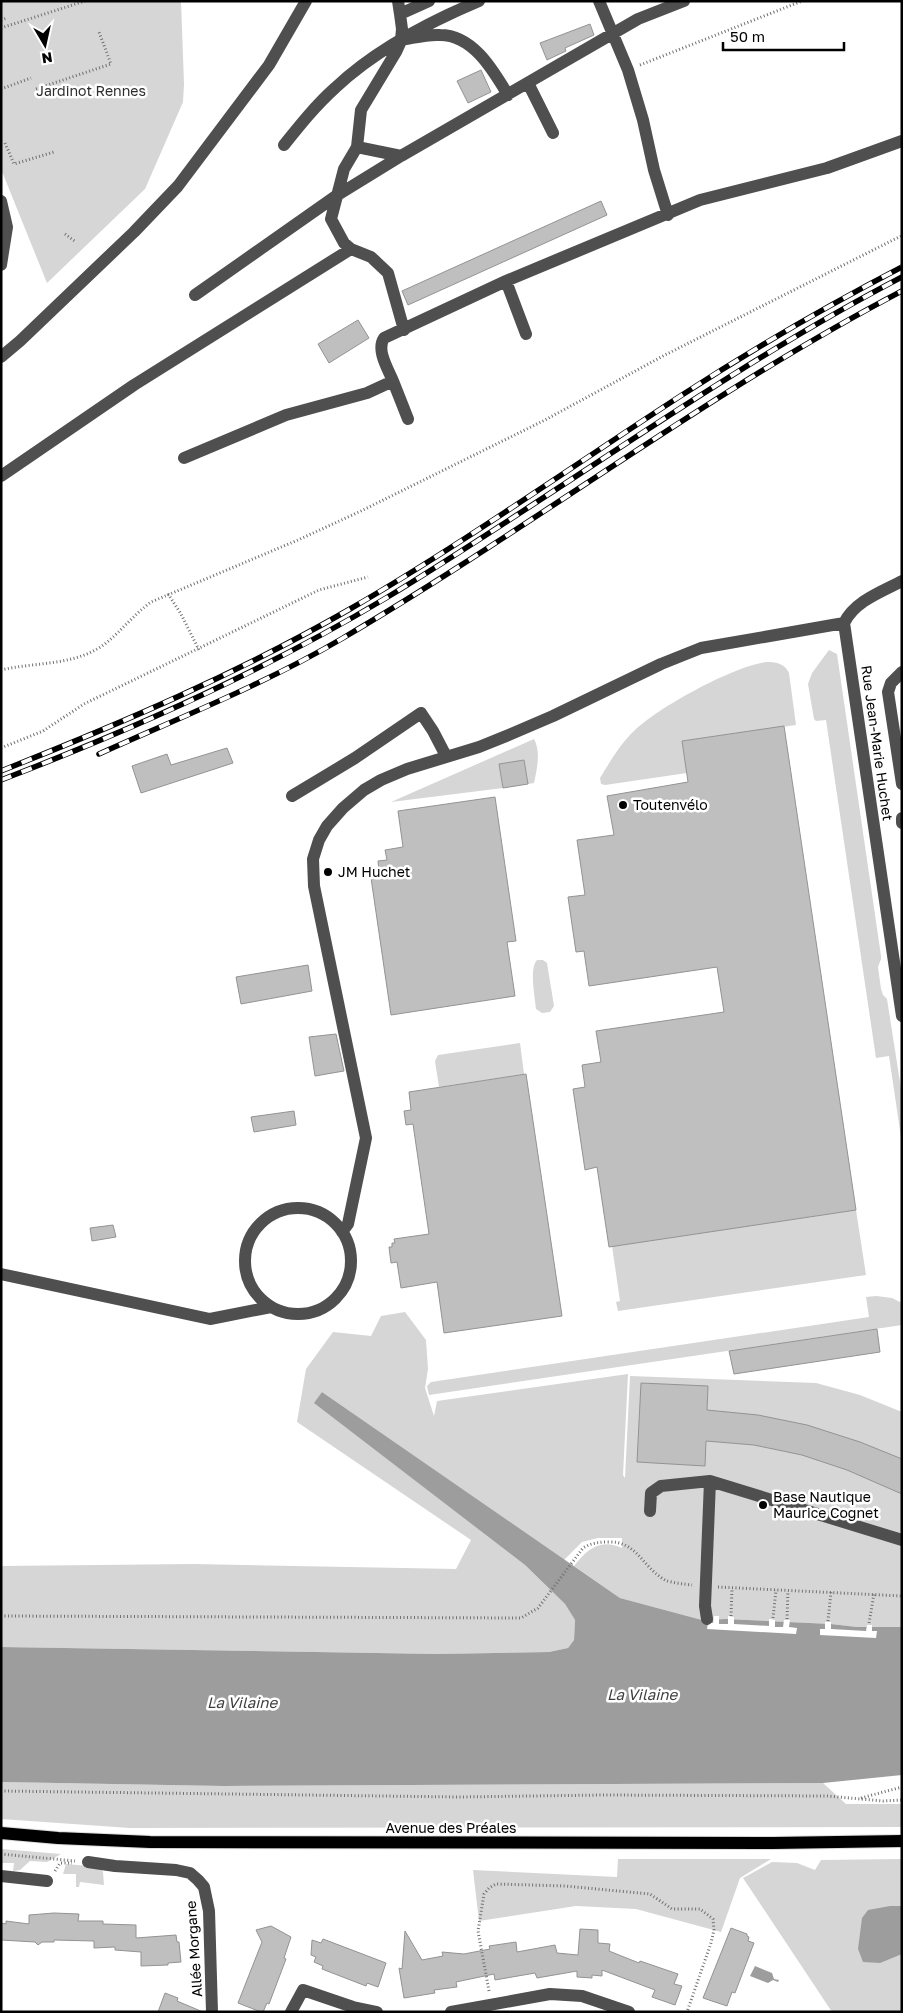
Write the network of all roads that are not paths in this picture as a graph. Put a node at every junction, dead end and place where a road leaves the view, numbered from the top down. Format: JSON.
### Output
{"nodes":[{"id":1,"x":306,"y":1,"type":"edge"},
{"id":2,"x":429,"y":1,"type":"edge"},
{"id":3,"x":479,"y":1,"type":"edge"},
{"id":4,"x":599,"y":1,"type":"edge"},
{"id":5,"x":684,"y":1,"type":"edge"},
{"id":6,"x":399,"y":8,"type":"edge"},
{"id":7,"x":613,"y":34,"type":"junction"},
{"id":8,"x":401,"y":40,"type":"junction"},
{"id":9,"x":528,"y":84,"type":"junction"},
{"id":10,"x":508,"y":95,"type":"junction"},
{"id":11,"x":553,"y":133,"type":"dead end"},
{"id":12,"x":902,"y":141,"type":"edge"},
{"id":13,"x":284,"y":145,"type":"dead end"},
{"id":14,"x":357,"y":147,"type":"junction"},
{"id":15,"x":401,"y":156,"type":"junction"},
{"id":16,"x":336,"y":196,"type":"junction"},
{"id":17,"x":1,"y":202,"type":"edge"},
{"id":18,"x":668,"y":215,"type":"junction"},
{"id":19,"x":351,"y":249,"type":"junction"},
{"id":20,"x":1,"y":264,"type":"edge"},
{"id":21,"x":506,"y":281,"type":"junction"},
{"id":22,"x":196,"y":295,"type":"dead end"},
{"id":23,"x":404,"y":330,"type":"junction"},
{"id":24,"x":526,"y":334,"type":"dead end"},
{"id":25,"x":1,"y":357,"type":"edge"},
{"id":26,"x":393,"y":381,"type":"junction"},
{"id":27,"x":408,"y":418,"type":"dead end"},
{"id":28,"x":184,"y":458,"type":"dead end"},
{"id":29,"x":1,"y":476,"type":"edge"},
{"id":30,"x":902,"y":581,"type":"edge"},
{"id":31,"x":844,"y":623,"type":"junction"},
{"id":32,"x":902,"y":672,"type":"edge"},
{"id":33,"x":446,"y":756,"type":"junction"},
{"id":34,"x":902,"y":784,"type":"edge"},
{"id":35,"x":292,"y":796,"type":"dead end"},
{"id":36,"x":902,"y":818,"type":"edge"},
{"id":37,"x":902,"y":823,"type":"edge"},
{"id":38,"x":902,"y":1016,"type":"edge"},
{"id":39,"x":342,"y":1232,"type":"junction"},
{"id":40,"x":1,"y":1274,"type":"edge"},
{"id":41,"x":271,"y":1307,"type":"junction"},
{"id":42,"x":710,"y":1481,"type":"junction"},
{"id":43,"x":650,"y":1512,"type":"dead end"},
{"id":44,"x":902,"y":1540,"type":"edge"},
{"id":45,"x":707,"y":1619,"type":"dead end"},
{"id":46,"x":1,"y":1834,"type":"edge"},
{"id":47,"x":902,"y":1841,"type":"edge"},
{"id":48,"x":88,"y":1862,"type":"road end"},
{"id":49,"x":1,"y":1876,"type":"edge"},
{"id":50,"x":47,"y":1881,"type":"road end"},
{"id":51,"x":212,"y":2012,"type":"edge"},
{"id":52,"x":291,"y":2012,"type":"edge"},
{"id":53,"x":377,"y":2012,"type":"edge"},
{"id":54,"x":451,"y":2012,"type":"edge"},
{"id":55,"x":629,"y":2012,"type":"edge"}],
"edges":[{"from":1,"to":25,"type":"street"},
{"from":2,"to":6,"type":"street"},
{"from":3,"to":8,"type":"street"},
{"from":4,"to":7,"type":"street"},
{"from":5,"to":7,"type":"street"},
{"from":6,"to":8,"type":"street"},
{"from":7,"to":9,"type":"street"},
{"from":7,"to":18,"type":"street"},
{"from":8,"to":10,"type":"street"},
{"from":8,"to":13,"type":"street"},
{"from":8,"to":14,"type":"street"},
{"from":9,"to":10,"type":"street"},
{"from":9,"to":11,"type":"street"},
{"from":10,"to":15,"type":"street"},
{"from":12,"to":18,"type":"street"},
{"from":14,"to":15,"type":"street"},
{"from":14,"to":16,"type":"street"},
{"from":15,"to":16,"type":"street"},
{"from":16,"to":19,"type":"street"},
{"from":16,"to":22,"type":"street"},
{"from":17,"to":20,"type":"street"},
{"from":18,"to":21,"type":"street"},
{"from":19,"to":23,"type":"street"},
{"from":19,"to":29,"type":"street"},
{"from":21,"to":23,"type":"street"},
{"from":21,"to":24,"type":"street"},
{"from":23,"to":26,"type":"street"},
{"from":26,"to":27,"type":"street"},
{"from":26,"to":28,"type":"street"},
{"from":30,"to":31,"type":"street"},
{"from":31,"to":33,"type":"street"},
{"from":31,"to":38,"type":"street","name":"Rue Jean-Marie Huchet"},
{"from":32,"to":34,"type":"street"},
{"from":33,"to":35,"type":"street"},
{"from":33,"to":39,"type":"street"},
{"from":36,"to":37,"type":"street"},
{"from":39,"to":41,"type":"street"},
{"from":39,"to":41,"type":"street"},
{"from":40,"to":41,"type":"street"},
{"from":42,"to":43,"type":"street"},
{"from":42,"to":44,"type":"street"},
{"from":42,"to":45,"type":"street"},
{"from":46,"to":47,"type":"main road","name":"Avenue des Préales"},
{"from":48,"to":51,"type":"street","name":"Allée Morgane"},
{"from":49,"to":50,"type":"street"},
{"from":52,"to":53,"type":"street"},
{"from":54,"to":55,"type":"street"}]}
